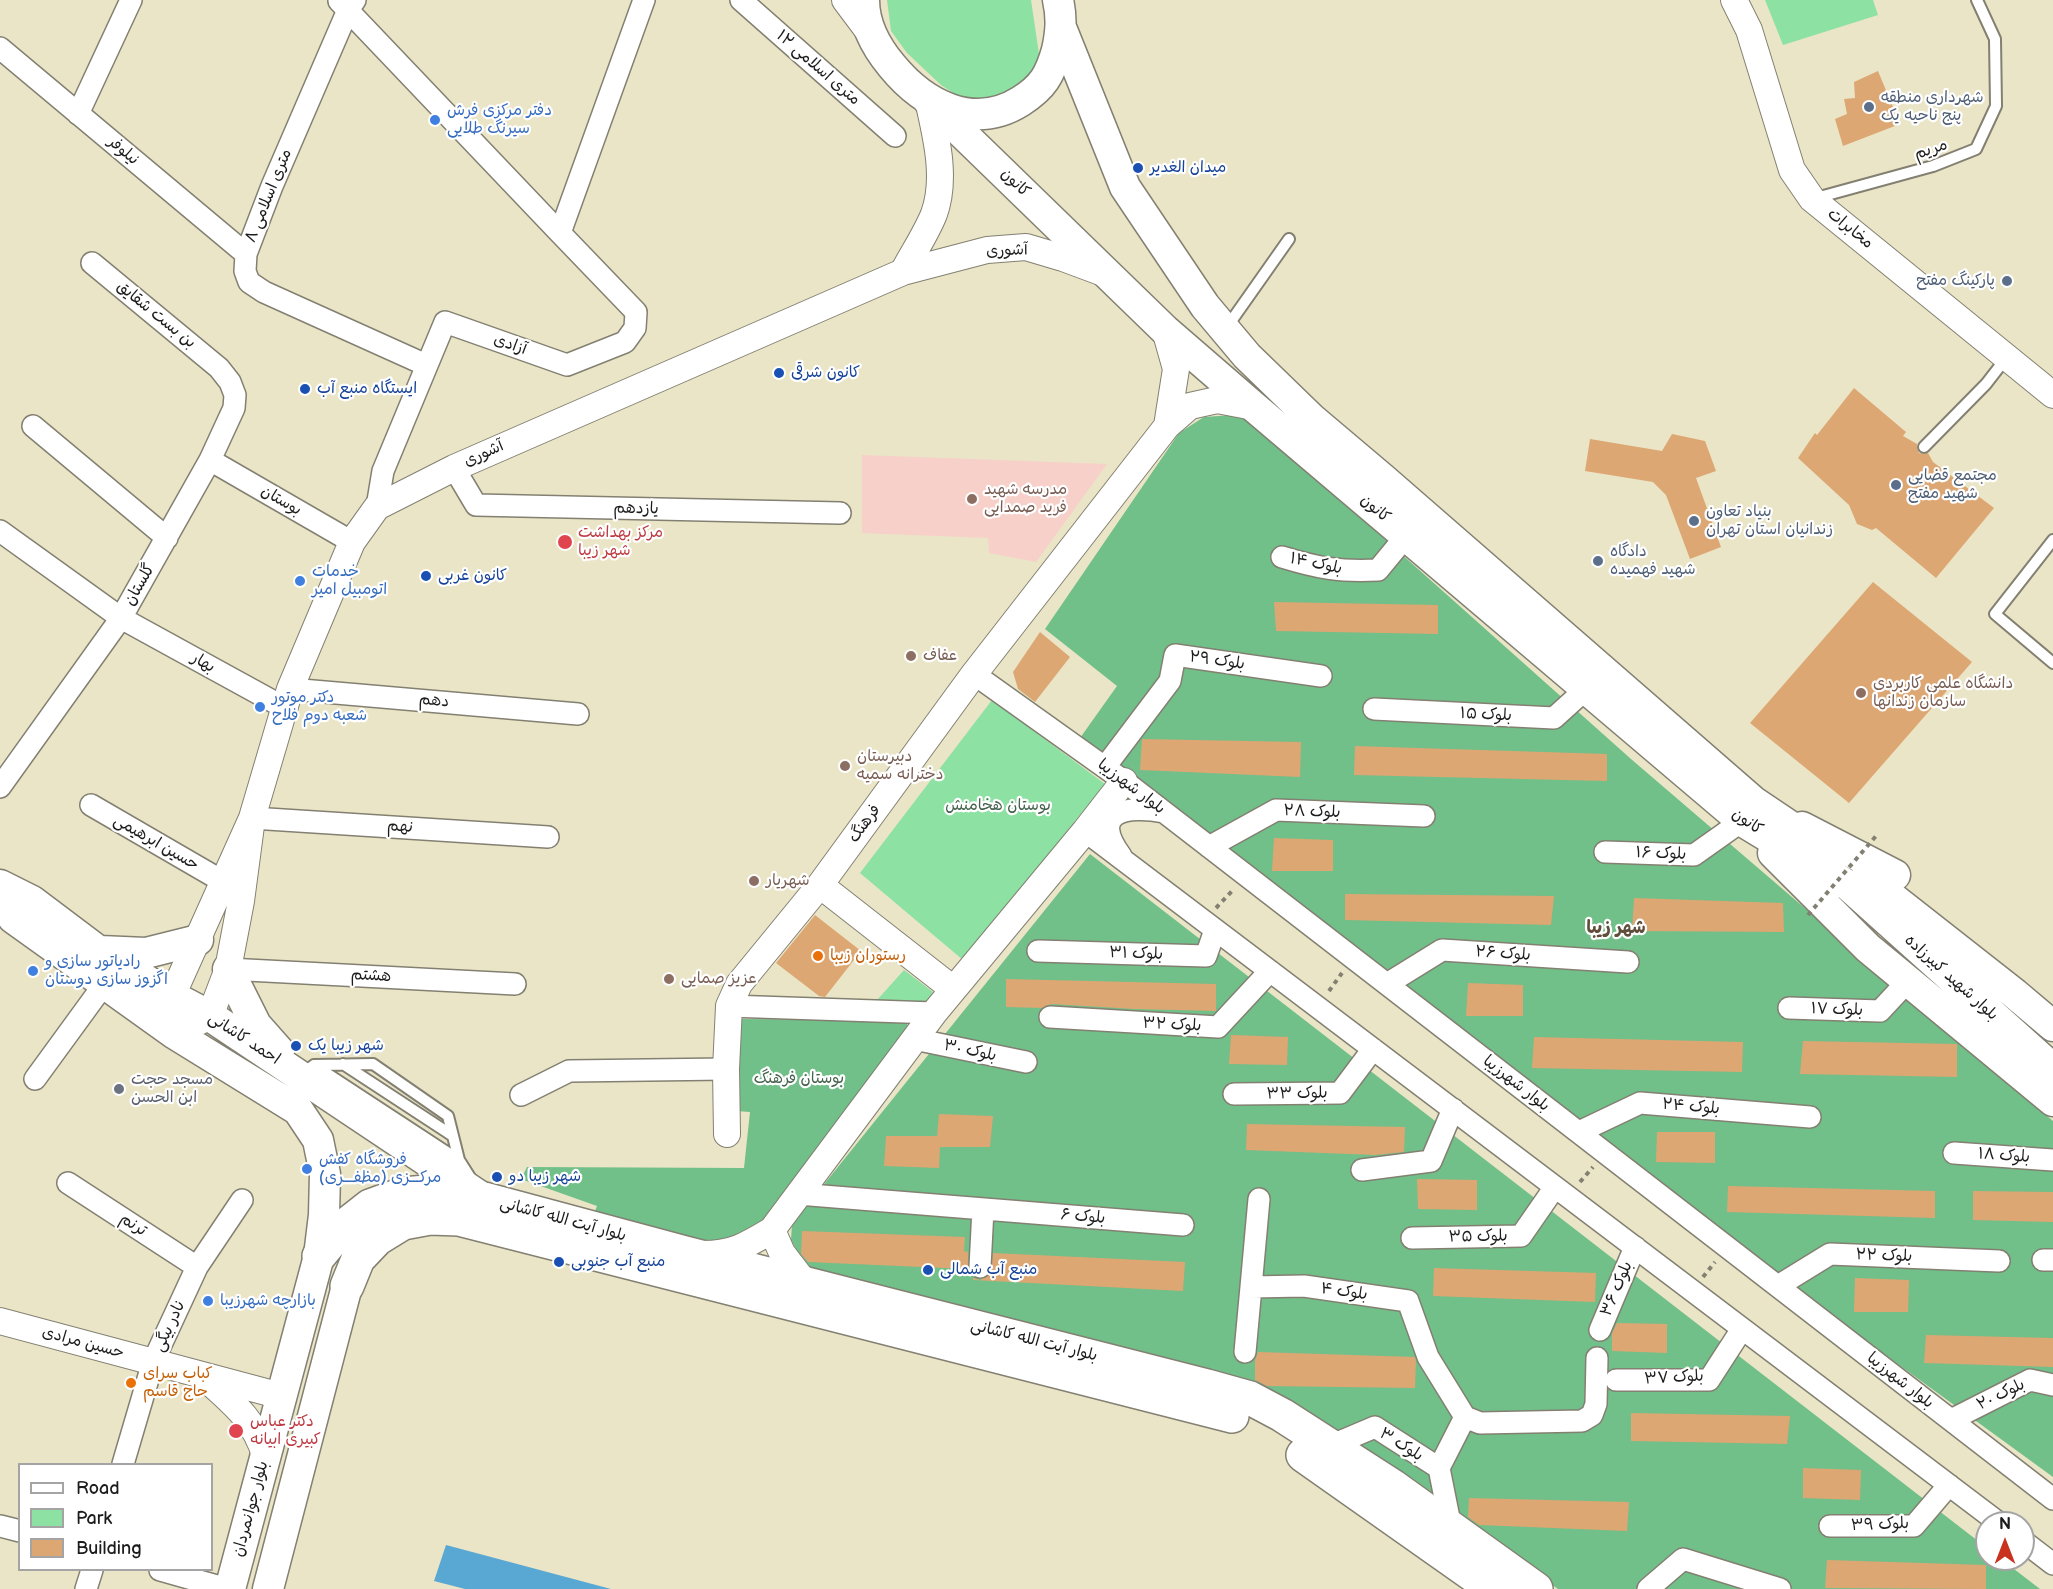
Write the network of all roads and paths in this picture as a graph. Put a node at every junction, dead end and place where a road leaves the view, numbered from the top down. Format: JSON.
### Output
{"nodes":[{"id":1,"x":131,"y":0,"type":"edge"},
{"id":2,"x":644,"y":0,"type":"edge"},
{"id":3,"x":741,"y":0,"type":"edge"},
{"id":4,"x":845,"y":0,"type":"edge"},
{"id":5,"x":864,"y":0,"type":"edge"},
{"id":6,"x":1058,"y":0,"type":"edge"},
{"id":7,"x":1734,"y":0,"type":"edge"},
{"id":8,"x":1977,"y":0,"type":"edge"},
{"id":9,"x":347,"y":3,"type":"edge"},
{"id":10,"x":1062,"y":30,"type":"junction"},
{"id":11,"x":869,"y":32,"type":"junction"},
{"id":12,"x":0,"y":48,"type":"edge"},
{"id":13,"x":928,"y":100,"type":"junction"},
{"id":14,"x":78,"y":114,"type":"junction"},
{"id":15,"x":895,"y":136,"type":"dead end"},
{"id":16,"x":1812,"y":199,"type":"junction"},
{"id":17,"x":560,"y":233,"type":"junction"},
{"id":18,"x":1289,"y":239,"type":"dead end"},
{"id":19,"x":246,"y":254,"type":"junction"},
{"id":20,"x":92,"y":263,"type":"dead end"},
{"id":21,"x":903,"y":272,"type":"junction"},
{"id":22,"x":1108,"y":275,"type":"junction"},
{"id":23,"x":1165,"y":330,"type":"junction"},
{"id":24,"x":1225,"y":330,"type":"junction"},
{"id":25,"x":2008,"y":357,"type":"junction"},
{"id":26,"x":426,"y":365,"type":"junction"},
{"id":27,"x":219,"y":368,"type":"joint"},
{"id":28,"x":2053,"y":395,"type":"edge"},
{"id":29,"x":1254,"y":406,"type":"junction"},
{"id":30,"x":33,"y":426,"type":"dead end"},
{"id":31,"x":1167,"y":426,"type":"junction"},
{"id":32,"x":1319,"y":443,"type":"junction"},
{"id":33,"x":1924,"y":447,"type":"dead end"},
{"id":34,"x":210,"y":460,"type":"junction"},
{"id":35,"x":454,"y":468,"type":"junction"},
{"id":36,"x":1373,"y":489,"type":"junction"},
{"id":37,"x":377,"y":507,"type":"junction"},
{"id":38,"x":840,"y":513,"type":"dead end"},
{"id":39,"x":0,"y":531,"type":"edge"},
{"id":40,"x":1406,"y":536,"type":"junction"},
{"id":41,"x":167,"y":538,"type":"junction"},
{"id":42,"x":2053,"y":540,"type":"edge"},
{"id":43,"x":352,"y":542,"type":"junction"},
{"id":44,"x":1282,"y":557,"type":"dead end"},
{"id":45,"x":120,"y":618,"type":"junction"},
{"id":46,"x":2053,"y":663,"type":"edge"},
{"id":47,"x":974,"y":674,"type":"junction"},
{"id":48,"x":1321,"y":676,"type":"dead end"},
{"id":49,"x":1586,"y":689,"type":"junction"},
{"id":50,"x":288,"y":698,"type":"junction"},
{"id":51,"x":1374,"y":709,"type":"dead end"},
{"id":52,"x":578,"y":714,"type":"dead end"},
{"id":53,"x":1114,"y":774,"type":"junction"},
{"id":54,"x":0,"y":787,"type":"edge"},
{"id":55,"x":91,"y":805,"type":"dead end"},
{"id":56,"x":1165,"y":812,"type":"junction"},
{"id":57,"x":1748,"y":812,"type":"junction"},
{"id":58,"x":1424,"y":816,"type":"dead end"},
{"id":59,"x":252,"y":818,"type":"junction"},
{"id":60,"x":1085,"y":831,"type":"junction"},
{"id":61,"x":1875,"y":836,"type":"dead end"},
{"id":62,"x":548,"y":837,"type":"dead end"},
{"id":63,"x":1209,"y":847,"type":"junction"},
{"id":64,"x":1605,"y":852,"type":"dead end"},
{"id":65,"x":1125,"y":861,"type":"junction"},
{"id":66,"x":1246,"y":875,"type":"junction"},
{"id":67,"x":1856,"y":880,"type":"junction"},
{"id":68,"x":222,"y":881,"type":"junction"},
{"id":69,"x":0,"y":885,"type":"edge"},
{"id":70,"x":820,"y":885,"type":"junction"},
{"id":71,"x":0,"y":896,"type":"edge"},
{"id":72,"x":1808,"y":915,"type":"dead end"},
{"id":73,"x":1210,"y":925,"type":"junction"},
{"id":74,"x":198,"y":940,"type":"junction"},
{"id":75,"x":97,"y":950,"type":"junction"},
{"id":76,"x":1038,"y":951,"type":"dead end"},
{"id":77,"x":1354,"y":958,"type":"junction"},
{"id":78,"x":1628,"y":962,"type":"dead end"},
{"id":79,"x":228,"y":969,"type":"junction"},
{"id":80,"x":1270,"y":971,"type":"junction"},
{"id":81,"x":1908,"y":981,"type":"junction"},
{"id":82,"x":105,"y":983,"type":"junction"},
{"id":83,"x":515,"y":984,"type":"dead end"},
{"id":84,"x":1387,"y":984,"type":"junction"},
{"id":85,"x":953,"y":989,"type":"junction"},
{"id":86,"x":172,"y":996,"type":"junction"},
{"id":87,"x":2053,"y":999,"type":"edge"},
{"id":88,"x":729,"y":1006,"type":"junction"},
{"id":89,"x":1317,"y":1006,"type":"junction"},
{"id":90,"x":1789,"y":1008,"type":"dead end"},
{"id":91,"x":934,"y":1013,"type":"junction"},
{"id":92,"x":210,"y":1016,"type":"junction"},
{"id":93,"x":1050,"y":1017,"type":"dead end"},
{"id":94,"x":2053,"y":1026,"type":"edge"},
{"id":95,"x":176,"y":1034,"type":"junction"},
{"id":96,"x":914,"y":1039,"type":"junction"},
{"id":97,"x":1372,"y":1049,"type":"junction"},
{"id":98,"x":1026,"y":1062,"type":"dead end"},
{"id":99,"x":344,"y":1064,"type":"junction"},
{"id":100,"x":726,"y":1069,"type":"junction"},
{"id":101,"x":2053,"y":1069,"type":"edge"},
{"id":102,"x":307,"y":1070,"type":"junction"},
{"id":103,"x":35,"y":1079,"type":"dead end"},
{"id":104,"x":1234,"y":1094,"type":"dead end"},
{"id":105,"x":521,"y":1095,"type":"dead end"},
{"id":106,"x":2053,"y":1101,"type":"edge"},
{"id":107,"x":1452,"y":1109,"type":"junction"},
{"id":108,"x":1810,"y":1117,"type":"dead end"},
{"id":109,"x":1579,"y":1132,"type":"junction"},
{"id":110,"x":727,"y":1134,"type":"dead end"},
{"id":111,"x":453,"y":1136,"type":"junction"},
{"id":112,"x":1605,"y":1153,"type":"junction"},
{"id":113,"x":1954,"y":1153,"type":"dead end"},
{"id":114,"x":459,"y":1160,"type":"junction"},
{"id":115,"x":2053,"y":1160,"type":"edge"},
{"id":116,"x":1362,"y":1170,"type":"dead end"},
{"id":117,"x":68,"y":1183,"type":"dead end"},
{"id":118,"x":1561,"y":1192,"type":"junction"},
{"id":119,"x":798,"y":1194,"type":"junction"},
{"id":120,"x":484,"y":1199,"type":"junction"},
{"id":121,"x":1259,"y":1199,"type":"dead end"},
{"id":122,"x":242,"y":1200,"type":"dead end"},
{"id":123,"x":983,"y":1209,"type":"junction"},
{"id":124,"x":1184,"y":1225,"type":"dead end"},
{"id":125,"x":772,"y":1230,"type":"junction"},
{"id":126,"x":1412,"y":1238,"type":"dead end"},
{"id":127,"x":1635,"y":1247,"type":"junction"},
{"id":128,"x":1727,"y":1247,"type":"junction"},
{"id":129,"x":685,"y":1253,"type":"junction"},
{"id":130,"x":319,"y":1256,"type":"junction"},
{"id":131,"x":1999,"y":1261,"type":"dead end"},
{"id":132,"x":197,"y":1267,"type":"junction"},
{"id":133,"x":980,"y":1267,"type":"dead end"},
{"id":134,"x":805,"y":1283,"type":"junction"},
{"id":135,"x":347,"y":1286,"type":"joint"},
{"id":136,"x":1778,"y":1286,"type":"junction"},
{"id":137,"x":1251,"y":1287,"type":"junction"},
{"id":138,"x":1692,"y":1291,"type":"junction"},
{"id":139,"x":0,"y":1321,"type":"edge"},
{"id":140,"x":1742,"y":1329,"type":"junction"},
{"id":141,"x":1600,"y":1330,"type":"dead end"},
{"id":142,"x":1245,"y":1352,"type":"dead end"},
{"id":143,"x":1597,"y":1358,"type":"dead end"},
{"id":144,"x":153,"y":1362,"type":"junction"},
{"id":145,"x":201,"y":1375,"type":"junction"},
{"id":146,"x":1616,"y":1380,"type":"dead end"},
{"id":147,"x":2053,"y":1385,"type":"edge"},
{"id":148,"x":281,"y":1396,"type":"junction"},
{"id":149,"x":1465,"y":1417,"type":"junction"},
{"id":150,"x":1951,"y":1420,"type":"junction"},
{"id":151,"x":1330,"y":1446,"type":"junction"},
{"id":152,"x":265,"y":1455,"type":"junction"},
{"id":153,"x":123,"y":1463,"type":"edge"},
{"id":154,"x":1439,"y":1468,"type":"junction"},
{"id":155,"x":1949,"y":1485,"type":"junction"},
{"id":156,"x":2053,"y":1499,"type":"edge"},
{"id":157,"x":1983,"y":1511,"type":"edge"},
{"id":158,"x":0,"y":1526,"type":"edge"},
{"id":159,"x":1830,"y":1526,"type":"dead end"},
{"id":160,"x":1451,"y":1528,"type":"junction"},
{"id":161,"x":18,"y":1530,"type":"edge"},
{"id":162,"x":2035,"y":1550,"type":"edge"},
{"id":163,"x":2053,"y":1564,"type":"edge"},
{"id":164,"x":91,"y":1571,"type":"edge"},
{"id":165,"x":167,"y":1571,"type":"edge"},
{"id":166,"x":86,"y":1589,"type":"edge"},
{"id":167,"x":229,"y":1589,"type":"edge"},
{"id":168,"x":268,"y":1589,"type":"edge"},
{"id":169,"x":1493,"y":1589,"type":"edge"},
{"id":170,"x":1536,"y":1589,"type":"edge"},
{"id":171,"x":1648,"y":1589,"type":"edge"},
{"id":172,"x":1780,"y":1589,"type":"edge"}],
"edges":[{"from":1,"to":14,"type":"street"},
{"from":2,"to":17,"type":"street"},
{"from":3,"to":15,"type":"street","name":"۱۲ متری اسلامی"},
{"from":4,"to":11,"type":"street"},
{"from":5,"to":11,"type":"main road"},
{"from":6,"to":10,"type":"main road"},
{"from":7,"to":16,"type":"street","name":"مخابرات"},
{"from":8,"to":16,"type":"lane","name":"مریم"},
{"from":9,"to":17,"type":"street","name":"آزادی"},
{"from":9,"to":19,"type":"street","name":"۸ متری اسلامی"},
{"from":10,"to":13,"type":"main road"},
{"from":10,"to":24,"type":"main road","name":"کانون"},
{"from":11,"to":13,"type":"main road"},
{"from":12,"to":14,"type":"street","name":"نیلوفر"},
{"from":13,"to":21,"type":"street"},
{"from":13,"to":22,"type":"main road","name":"کانون"},
{"from":14,"to":19,"type":"street","name":"نیلوفر"},
{"from":16,"to":25,"type":"street","name":"مخابرات"},
{"from":17,"to":26,"type":"street","name":"آزادی"},
{"from":18,"to":24,"type":"lane"},
{"from":19,"to":26,"type":"street","name":"۸ متری اسلامی"},
{"from":20,"to":27,"type":"street","name":"بن بست شقایق"},
{"from":21,"to":22,"type":"street","name":"آشوری"},
{"from":21,"to":35,"type":"street","name":"آشوری"},
{"from":22,"to":23,"type":"main road","name":"کانون"},
{"from":23,"to":29,"type":"main road","name":"کانون"},
{"from":23,"to":31,"type":"street"},
{"from":24,"to":32,"type":"main road","name":"کانون"},
{"from":25,"to":28,"type":"street","name":"مخابرات"},
{"from":25,"to":33,"type":"lane"},
{"from":26,"to":37,"type":"street","name":"آزادی"},
{"from":27,"to":34,"type":"street","name":"گلستان"},
{"from":29,"to":31,"type":"street","name":"فرهنگ"},
{"from":29,"to":32,"type":"main road","name":"کانون"},
{"from":30,"to":41,"type":"street"},
{"from":31,"to":47,"type":"street","name":"فرهنگ"},
{"from":32,"to":36,"type":"main road","name":"کانون"},
{"from":34,"to":41,"type":"street","name":"گلستان"},
{"from":34,"to":43,"type":"street","name":"بوستان"},
{"from":35,"to":37,"type":"street","name":"آشوری"},
{"from":35,"to":38,"type":"street","name":"یازدهم"},
{"from":36,"to":40,"type":"main road","name":"کانون"},
{"from":36,"to":57,"type":"main road","name":"کانون"},
{"from":37,"to":43,"type":"street","name":"آشوری"},
{"from":39,"to":45,"type":"street","name":"بهار"},
{"from":40,"to":44,"type":"street","name":"بلوک ۱۴"},
{"from":40,"to":49,"type":"main road","name":"کانون"},
{"from":41,"to":45,"type":"street","name":"گلستان"},
{"from":42,"to":46,"type":"lane"},
{"from":43,"to":50,"type":"street","name":"آشوری"},
{"from":45,"to":50,"type":"street","name":"بهار"},
{"from":45,"to":54,"type":"street","name":"گلستان"},
{"from":47,"to":53,"type":"street","name":"بلوار شهرزیبا"},
{"from":47,"to":70,"type":"street","name":"فرهنگ"},
{"from":48,"to":53,"type":"street","name":"بلوک ۲۹"},
{"from":49,"to":51,"type":"street","name":"بلوک ۱۵"},
{"from":49,"to":57,"type":"main road","name":"کانون"},
{"from":50,"to":52,"type":"street","name":"دهم"},
{"from":50,"to":59,"type":"street","name":"آشوری"},
{"from":53,"to":56,"type":"street","name":"بلوار شهرزیبا"},
{"from":53,"to":60,"type":"street"},
{"from":55,"to":68,"type":"street","name":"حسین ابرهیمی"},
{"from":56,"to":63,"type":"street","name":"بلوار شهرزیبا"},
{"from":56,"to":65,"type":"street"},
{"from":57,"to":64,"type":"street","name":"بلوک ۱۶"},
{"from":57,"to":67,"type":"main road","name":"کانون"},
{"from":57,"to":81,"type":"main road"},
{"from":57,"to":87,"type":"main road","name":"کانون"},
{"from":58,"to":63,"type":"street","name":"بلوک ۲۸"},
{"from":59,"to":62,"type":"street","name":"نهم"},
{"from":59,"to":68,"type":"street"},
{"from":59,"to":79,"type":"street"},
{"from":60,"to":65,"type":"street"},
{"from":60,"to":85,"type":"street"},
{"from":61,"to":72,"type":"path","bridge":true},
{"from":63,"to":66,"type":"street","name":"بلوار شهرزیبا"},
{"from":65,"to":73,"type":"street"},
{"from":66,"to":73,"type":"path"},
{"from":66,"to":77,"type":"street","name":"بلوار شهرزیبا"},
{"from":67,"to":94,"type":"main road","name":"بلوار شهید کبیرزاده"},
{"from":67,"to":101,"type":"main road","name":"بلوار شهید کبیرزاده"},
{"from":68,"to":74,"type":"street"},
{"from":69,"to":75,"type":"main road","name":"احمد کاشانی"},
{"from":70,"to":85,"type":"street"},
{"from":70,"to":88,"type":"street","name":"فرهنگ"},
{"from":71,"to":82,"type":"main road","name":"احمد کاشانی"},
{"from":73,"to":76,"type":"street","name":"بلوک ۳۱"},
{"from":73,"to":80,"type":"street"},
{"from":74,"to":75,"type":"main road"},
{"from":74,"to":86,"type":"street"},
{"from":75,"to":86,"type":"main road","name":"احمد کاشانی"},
{"from":77,"to":84,"type":"street","name":"بلوار شهرزیبا"},
{"from":77,"to":89,"type":"path"},
{"from":78,"to":84,"type":"street","name":"بلوک ۲۶"},
{"from":79,"to":83,"type":"street","name":"هشتم"},
{"from":79,"to":92,"type":"street"},
{"from":79,"to":102,"type":"main road"},
{"from":80,"to":89,"type":"street"},
{"from":80,"to":93,"type":"street","name":"بلوک ۳۲"},
{"from":81,"to":90,"type":"street","name":"بلوک ۱۷"},
{"from":81,"to":106,"type":"main road"},
{"from":82,"to":95,"type":"main road","name":"احمد کاشانی"},
{"from":82,"to":103,"type":"street"},
{"from":84,"to":109,"type":"street","name":"بلوار شهرزیبا"},
{"from":85,"to":91,"type":"street"},
{"from":86,"to":92,"type":"main road","name":"احمد کاشانی"},
{"from":86,"to":95,"type":"street"},
{"from":88,"to":91,"type":"street"},
{"from":88,"to":100,"type":"street","name":"فرهنگ"},
{"from":89,"to":97,"type":"street"},
{"from":91,"to":96,"type":"street"},
{"from":92,"to":95,"type":"street"},
{"from":92,"to":102,"type":"main road","name":"احمد کاشانی"},
{"from":95,"to":130,"type":"main road","name":"احمد کاشانی"},
{"from":96,"to":98,"type":"street","name":"بلوک ۳۰"},
{"from":96,"to":119,"type":"street"},
{"from":97,"to":104,"type":"street","name":"بلوک ۳۳"},
{"from":97,"to":107,"type":"street"},
{"from":99,"to":102,"type":"lane"},
{"from":99,"to":111,"type":"lane"},
{"from":99,"to":111,"type":"lane"},
{"from":100,"to":105,"type":"street"},
{"from":100,"to":110,"type":"street","name":"فرهنگ"},
{"from":102,"to":114,"type":"lane"},
{"from":102,"to":120,"type":"main road","name":"احمد کاشانی"},
{"from":107,"to":116,"type":"street"},
{"from":107,"to":118,"type":"street"},
{"from":108,"to":109,"type":"street","name":"بلوک ۲۴"},
{"from":109,"to":112,"type":"street","name":"بلوار شهرزیبا"},
{"from":111,"to":114,"type":"lane"},
{"from":112,"to":118,"type":"path"},
{"from":112,"to":128,"type":"street","name":"بلوار شهرزیبا"},
{"from":113,"to":115,"type":"street","name":"بلوک ۱۸"},
{"from":114,"to":120,"type":"lane"},
{"from":117,"to":132,"type":"street","name":"ترنم"},
{"from":118,"to":126,"type":"street","name":"بلوک ۳۵"},
{"from":118,"to":127,"type":"street"},
{"from":119,"to":123,"type":"street","name":"بلوک ۶"},
{"from":119,"to":125,"type":"street"},
{"from":120,"to":129,"type":"main road","name":"بلوار آیت الله کاشانی"},
{"from":120,"to":130,"type":"main road","name":"بلوار آیت الله کاشانی"},
{"from":121,"to":137,"type":"street"},
{"from":122,"to":132,"type":"street","name":"نادر بیگی"},
{"from":123,"to":124,"type":"street","name":"بلوک ۶"},
{"from":123,"to":133,"type":"street"},
{"from":125,"to":129,"type":"street"},
{"from":125,"to":134,"type":"street"},
{"from":127,"to":138,"type":"street"},
{"from":127,"to":141,"type":"street","name":"بلوک ۳۶"},
{"from":128,"to":136,"type":"street","name":"بلوار شهرزیبا"},
{"from":128,"to":138,"type":"path"},
{"from":129,"to":134,"type":"main road","name":"بلوار آیت الله کاشانی"},
{"from":130,"to":148,"type":"main road","name":"بلوار جوانمردان"},
{"from":131,"to":136,"type":"street","name":"بلوک ۲۲"},
{"from":132,"to":144,"type":"street","name":"نادر بیگی"},
{"from":134,"to":151,"type":"main road","name":"بلوار آیت الله کاشانی"},
{"from":135,"to":168,"type":"main road"},
{"from":135,"to":169,"type":"main road","name":"بلوار آیت الله کاشانی"},
{"from":136,"to":150,"type":"street","name":"بلوار شهرزیبا"},
{"from":137,"to":142,"type":"street"},
{"from":137,"to":149,"type":"street","name":"بلوک ۴"},
{"from":138,"to":140,"type":"street"},
{"from":139,"to":144,"type":"street","name":"حسین مرادی"},
{"from":140,"to":146,"type":"street","name":"بلوک ۳۷"},
{"from":140,"to":155,"type":"street"},
{"from":143,"to":149,"type":"street"},
{"from":144,"to":145,"type":"street","name":"حسین مرادی"},
{"from":144,"to":153,"type":"street","name":"نادر بیگی"},
{"from":145,"to":148,"type":"street","name":"حسین مرادی"},
{"from":145,"to":152,"type":"street","name":"حسین مرادی"},
{"from":147,"to":150,"type":"street","name":"بلوک ۲۰"},
{"from":148,"to":152,"type":"main road","name":"بلوار جوانمردان"},
{"from":149,"to":154,"type":"street","name":"بلوک ۳"},
{"from":150,"to":156,"type":"street","name":"بلوار شهرزیبا"},
{"from":151,"to":154,"type":"street","name":"بلوک ۳"},
{"from":151,"to":160,"type":"main road","name":"بلوار آیت الله کاشانی"},
{"from":152,"to":167,"type":"main road","name":"بلوار جوانمردان"},
{"from":154,"to":160,"type":"street","name":"بلوک ۳"},
{"from":155,"to":157,"type":"street"},
{"from":155,"to":159,"type":"street","name":"بلوک ۳۹"},
{"from":158,"to":161,"type":"street"},
{"from":160,"to":170,"type":"main road","name":"بلوار آیت الله کاشانی"},
{"from":162,"to":163,"type":"street"},
{"from":164,"to":166,"type":"street"},
{"from":165,"to":167,"type":"street"},
{"from":171,"to":172,"type":"street"}]}
